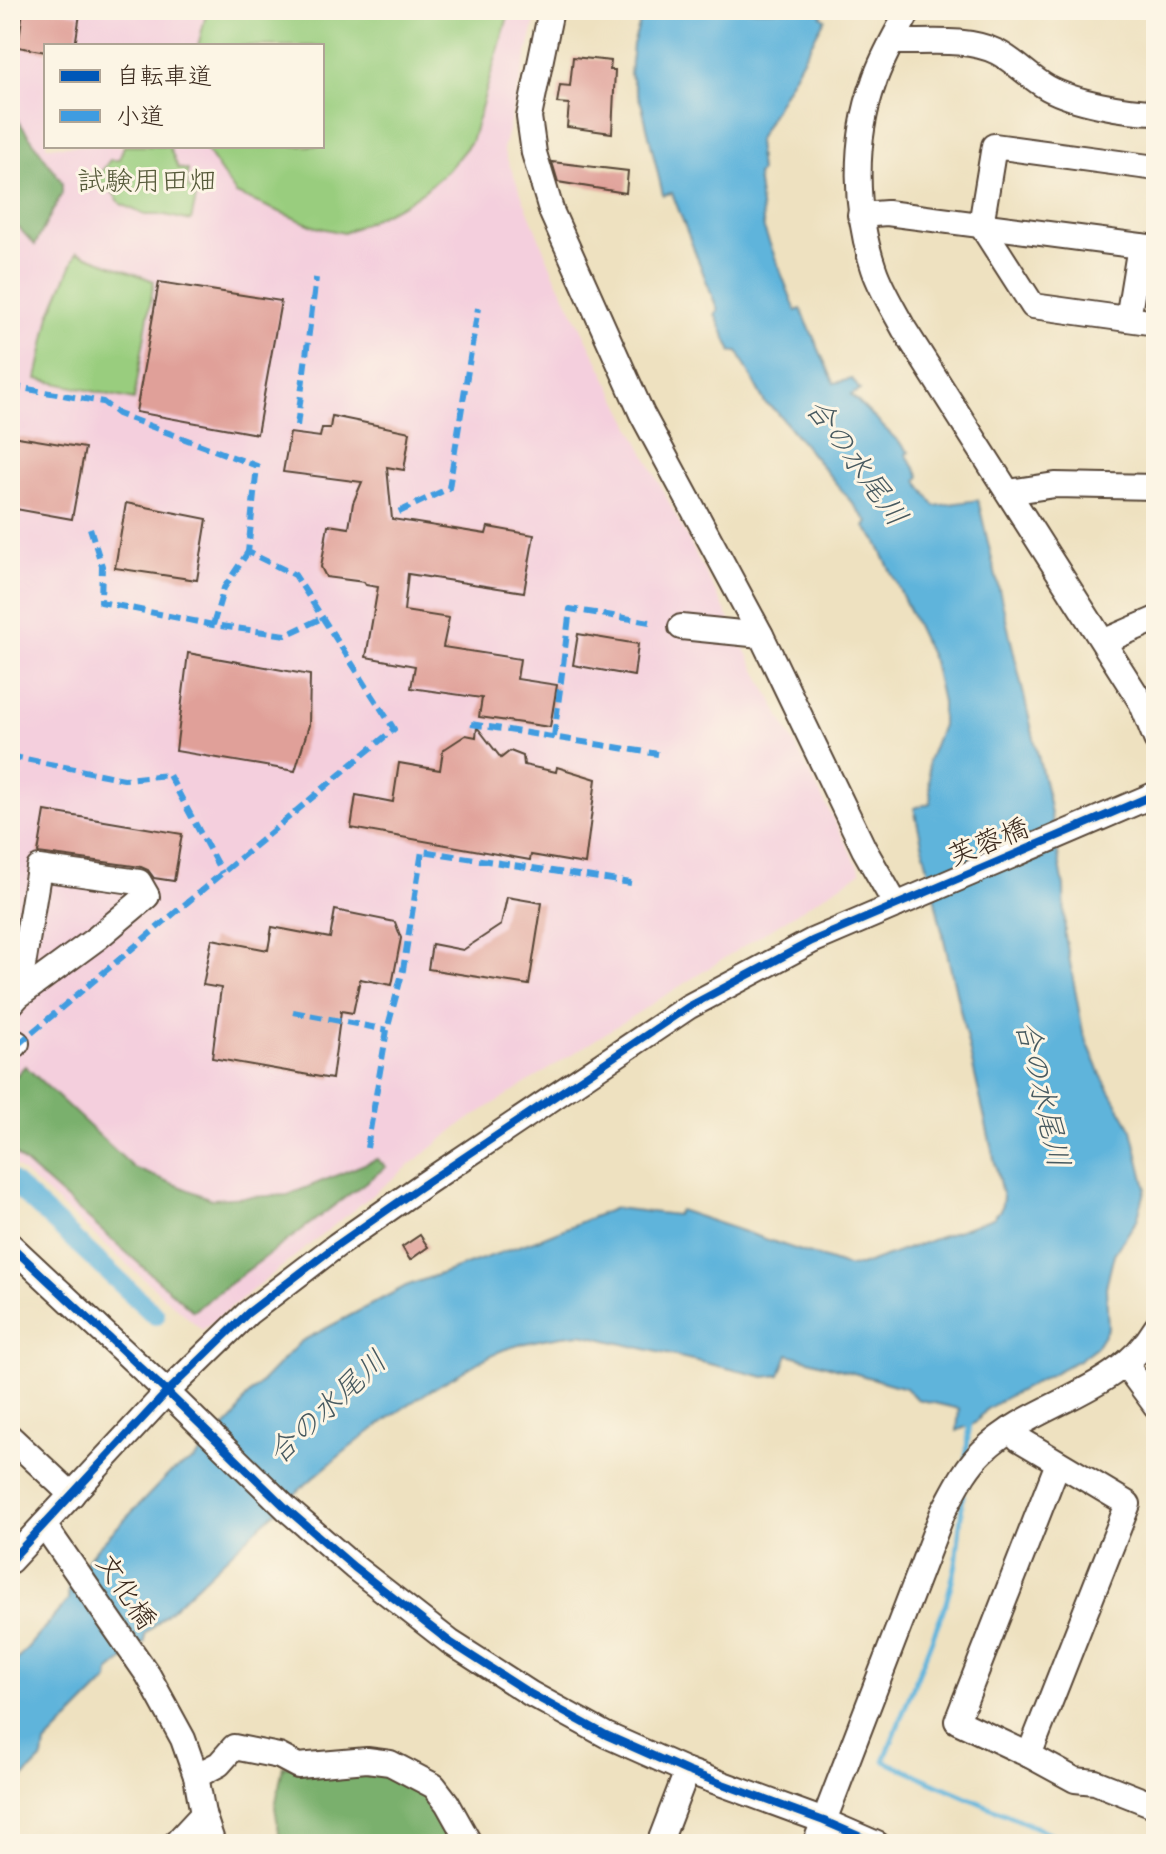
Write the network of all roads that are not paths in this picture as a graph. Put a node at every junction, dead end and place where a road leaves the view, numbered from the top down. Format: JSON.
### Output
{"nodes":[{"id":1,"x":551,"y":10,"type":"edge"},
{"id":2,"x":909,"y":10,"type":"edge"},
{"id":3,"x":893,"y":42,"type":"junction"},
{"id":4,"x":1156,"y":112,"type":"edge"},
{"id":5,"x":1156,"y":168,"type":"edge"},
{"id":6,"x":860,"y":215,"type":"junction"},
{"id":7,"x":981,"y":225,"type":"junction"},
{"id":8,"x":1148,"y":247,"type":"edge"},
{"id":9,"x":1128,"y":319,"type":"junction"},
{"id":10,"x":1156,"y":323,"type":"edge"},
{"id":11,"x":1156,"y":487,"type":"edge"},
{"id":12,"x":1009,"y":492,"type":"junction"},
{"id":13,"x":1156,"y":619,"type":"edge"},
{"id":14,"x":681,"y":627,"type":"dead end"},
{"id":15,"x":761,"y":635,"type":"junction"},
{"id":16,"x":1105,"y":641,"type":"junction"},
{"id":17,"x":1156,"y":739,"type":"edge"},
{"id":18,"x":1156,"y":794,"type":"edge"},
{"id":19,"x":896,"y":905,"type":"junction"},
{"id":20,"x":14,"y":1001,"type":"edge"},
{"id":21,"x":10,"y":1245,"type":"edge"},
{"id":22,"x":1156,"y":1328,"type":"edge"},
{"id":23,"x":1125,"y":1364,"type":"junction"},
{"id":24,"x":167,"y":1392,"type":"junction"},
{"id":25,"x":1156,"y":1406,"type":"edge"},
{"id":26,"x":1011,"y":1429,"type":"junction"},
{"id":27,"x":10,"y":1437,"type":"edge"},
{"id":28,"x":1058,"y":1463,"type":"junction"},
{"id":29,"x":72,"y":1495,"type":"junction"},
{"id":30,"x":44,"y":1525,"type":"junction"},
{"id":31,"x":10,"y":1561,"type":"edge"},
{"id":32,"x":1029,"y":1755,"type":"junction"},
{"id":33,"x":687,"y":1771,"type":"junction"},
{"id":34,"x":196,"y":1776,"type":"junction"},
{"id":35,"x":1156,"y":1806,"type":"edge"},
{"id":36,"x":203,"y":1814,"type":"junction"},
{"id":37,"x":820,"y":1833,"type":"edge"},
{"id":38,"x":175,"y":1844,"type":"edge"},
{"id":39,"x":213,"y":1844,"type":"edge"},
{"id":40,"x":470,"y":1844,"type":"edge"},
{"id":41,"x":659,"y":1844,"type":"edge"},
{"id":42,"x":877,"y":1844,"type":"edge"}],
"edges":[{"from":1,"to":15,"type":"street"},
{"from":2,"to":3,"type":"street"},
{"from":3,"to":4,"type":"street"},
{"from":3,"to":6,"type":"street"},
{"from":5,"to":7,"type":"street"},
{"from":6,"to":7,"type":"street"},
{"from":6,"to":12,"type":"street"},
{"from":7,"to":8,"type":"street"},
{"from":7,"to":9,"type":"street"},
{"from":8,"to":9,"type":"street"},
{"from":9,"to":10,"type":"street"},
{"from":11,"to":12,"type":"street"},
{"from":12,"to":16,"type":"street"},
{"from":13,"to":16,"type":"street"},
{"from":14,"to":15,"type":"street"},
{"from":15,"to":19,"type":"street"},
{"from":16,"to":17,"type":"street"},
{"from":18,"to":19,"type":"street","name":"芙蓉橋"},
{"from":19,"to":24,"type":"street","name":"芙蓉橋"},
{"from":20,"to":20,"type":"street"},
{"from":21,"to":24,"type":"street"},
{"from":22,"to":23,"type":"street"},
{"from":23,"to":25,"type":"street"},
{"from":23,"to":26,"type":"street"},
{"from":24,"to":29,"type":"street","name":"芙蓉橋"},
{"from":24,"to":33,"type":"street"},
{"from":26,"to":28,"type":"street"},
{"from":26,"to":37,"type":"street"},
{"from":27,"to":29,"type":"street"},
{"from":28,"to":32,"type":"street"},
{"from":28,"to":32,"type":"street"},
{"from":29,"to":30,"type":"street","name":"芙蓉橋"},
{"from":30,"to":31,"type":"street","name":"芙蓉橋"},
{"from":30,"to":34,"type":"street","name":"文化橋"},
{"from":32,"to":35,"type":"street"},
{"from":33,"to":37,"type":"street"},
{"from":33,"to":41,"type":"street"},
{"from":34,"to":36,"type":"street","name":"文化橋"},
{"from":34,"to":40,"type":"street"},
{"from":36,"to":38,"type":"street"},
{"from":36,"to":39,"type":"street","name":"文化橋"},
{"from":37,"to":42,"type":"street"}]}
